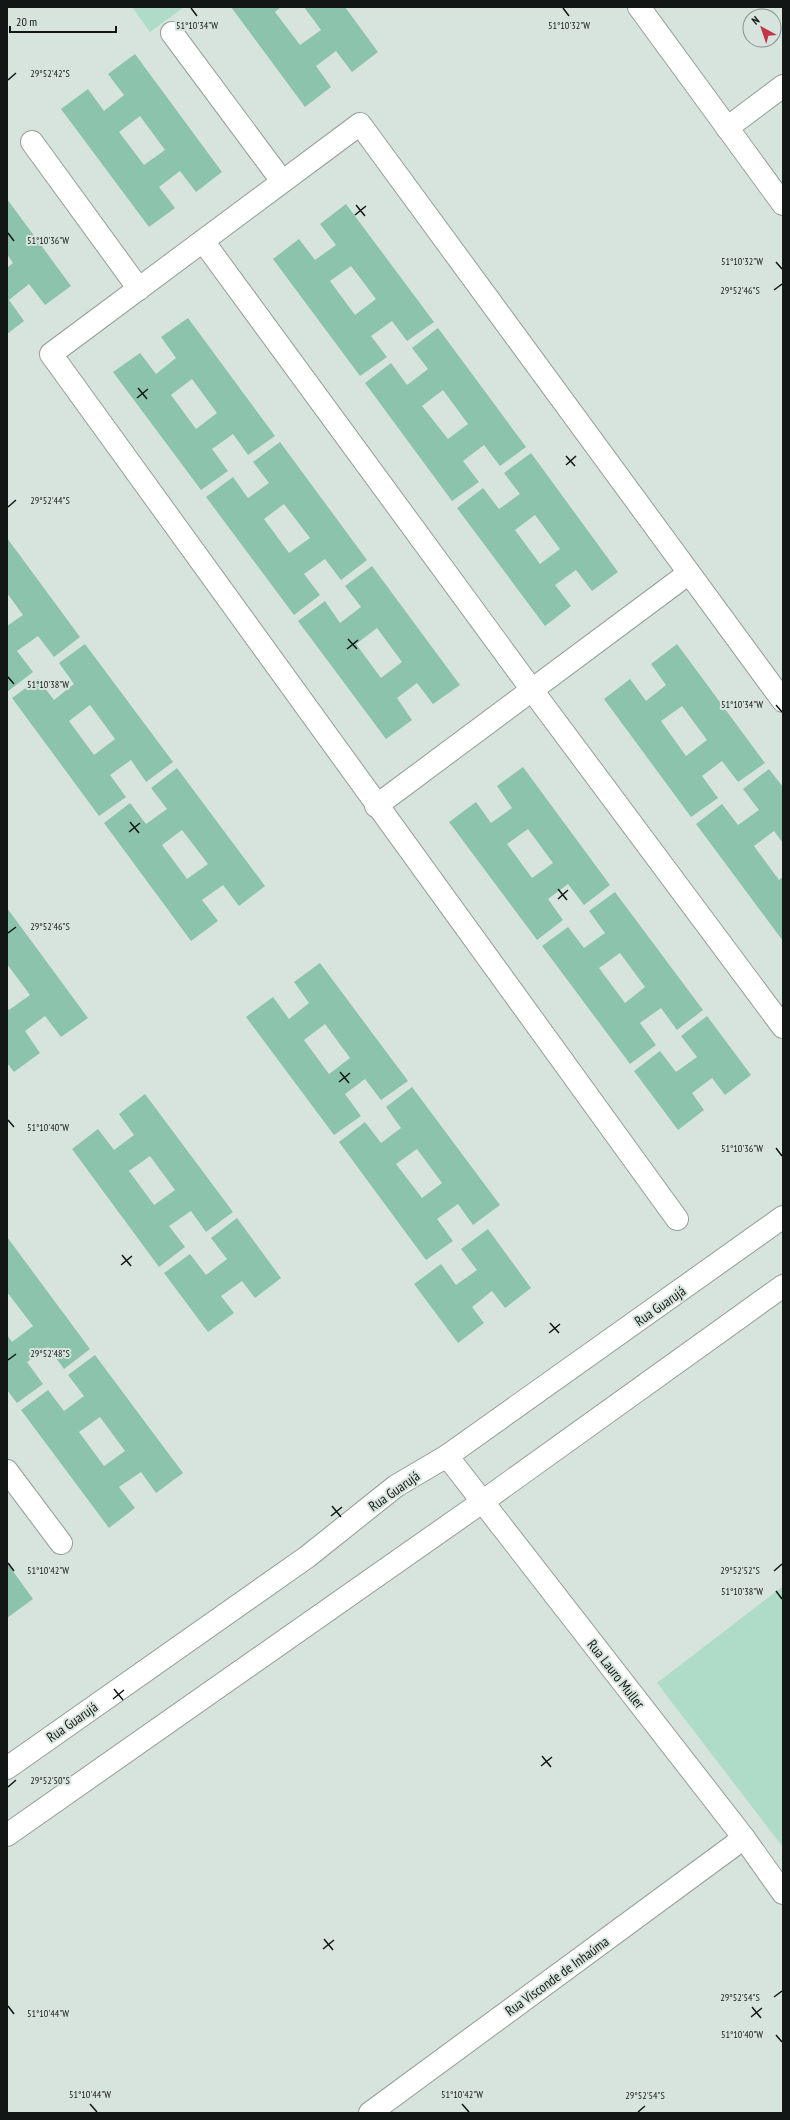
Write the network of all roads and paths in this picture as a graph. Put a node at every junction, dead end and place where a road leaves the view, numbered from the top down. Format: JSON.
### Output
{"nodes":[{"id":1,"x":639,"y":7,"type":"edge"},
{"id":2,"x":172,"y":33,"type":"dead end"},
{"id":3,"x":783,"y":86,"type":"edge"},
{"id":4,"x":727,"y":128,"type":"junction"},
{"id":5,"x":32,"y":142,"type":"dead end"},
{"id":6,"x":282,"y":181,"type":"junction"},
{"id":7,"x":783,"y":204,"type":"edge"},
{"id":8,"x":203,"y":241,"type":"junction"},
{"id":9,"x":139,"y":289,"type":"junction"},
{"id":10,"x":689,"y":573,"type":"junction"},
{"id":11,"x":532,"y":690,"type":"junction"},
{"id":12,"x":783,"y":700,"type":"edge"},
{"id":13,"x":376,"y":806,"type":"junction"},
{"id":14,"x":783,"y":1027,"type":"edge"},
{"id":15,"x":783,"y":1217,"type":"edge"},
{"id":16,"x":677,"y":1220,"type":"dead end"},
{"id":17,"x":783,"y":1286,"type":"edge"},
{"id":18,"x":447,"y":1456,"type":"junction"},
{"id":19,"x":7,"y":1470,"type":"edge"},
{"id":20,"x":482,"y":1502,"type":"junction"},
{"id":21,"x":62,"y":1543,"type":"dead end"},
{"id":22,"x":7,"y":1768,"type":"edge"},
{"id":23,"x":7,"y":1836,"type":"edge"},
{"id":24,"x":744,"y":1838,"type":"junction"},
{"id":25,"x":783,"y":1893,"type":"edge"},
{"id":26,"x":370,"y":2113,"type":"edge"}],
"edges":[{"from":1,"to":4,"type":"street"},
{"from":2,"to":6,"type":"street"},
{"from":3,"to":4,"type":"street"},
{"from":4,"to":7,"type":"street"},
{"from":5,"to":9,"type":"street"},
{"from":6,"to":8,"type":"street"},
{"from":6,"to":10,"type":"street"},
{"from":8,"to":9,"type":"street"},
{"from":8,"to":11,"type":"street"},
{"from":9,"to":13,"type":"street"},
{"from":10,"to":11,"type":"street"},
{"from":10,"to":12,"type":"street"},
{"from":11,"to":13,"type":"street"},
{"from":11,"to":14,"type":"street"},
{"from":13,"to":16,"type":"street"},
{"from":15,"to":18,"type":"street","name":"Rua Guarujá"},
{"from":17,"to":20,"type":"street"},
{"from":18,"to":20,"type":"street","name":"Rua Lauro Muller"},
{"from":18,"to":22,"type":"street","name":"Rua Guarujá"},
{"from":19,"to":21,"type":"street"},
{"from":20,"to":23,"type":"street"},
{"from":20,"to":24,"type":"street","name":"Rua Lauro Muller"},
{"from":24,"to":25,"type":"street","name":"Rua Lauro Muller"},
{"from":24,"to":26,"type":"street","name":"Rua Visconde de Inhaúma"}]}
